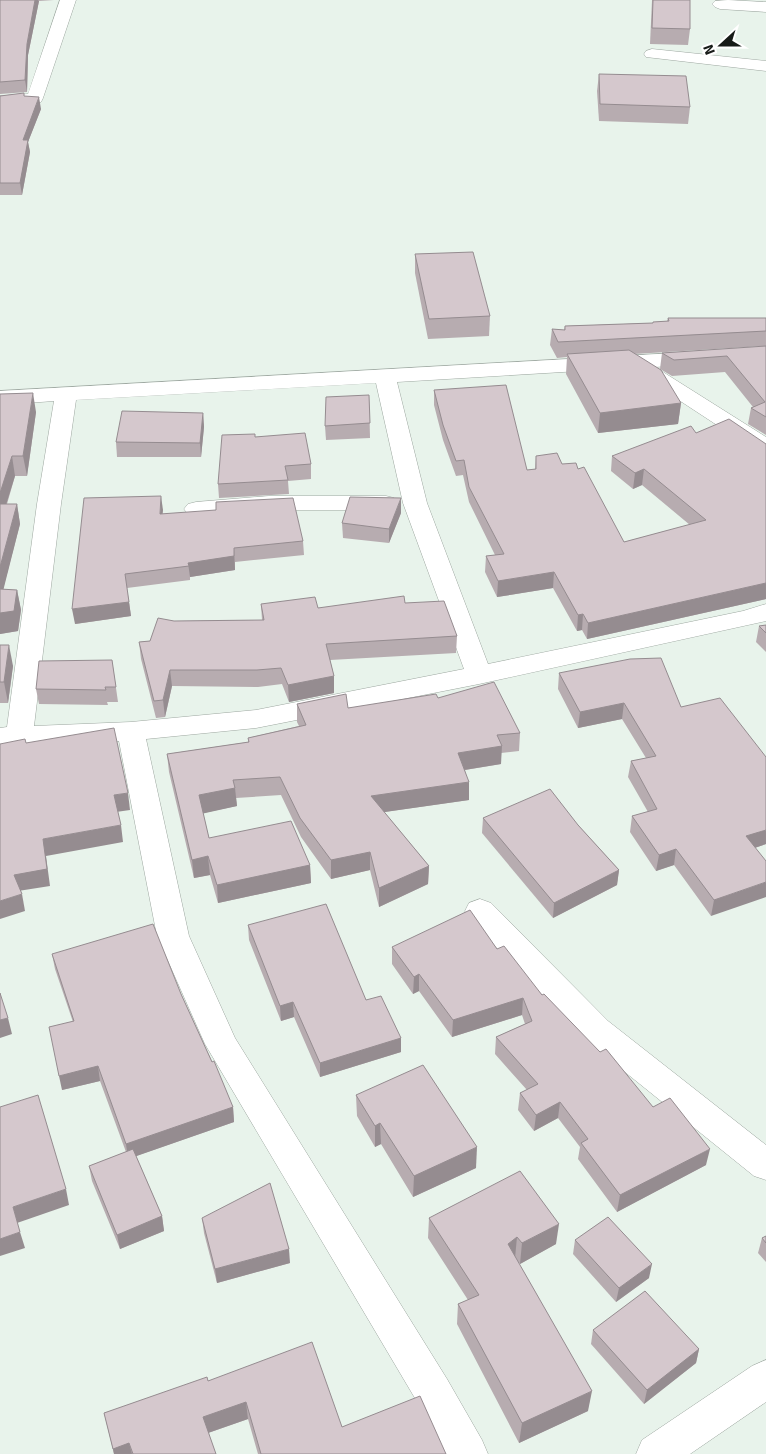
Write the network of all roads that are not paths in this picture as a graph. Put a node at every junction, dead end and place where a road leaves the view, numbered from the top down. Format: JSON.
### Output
{"nodes":[{"id":1,"x":68,"y":0,"type":"edge"},
{"id":2,"x":720,"y":4,"type":"dead end"},
{"id":3,"x":766,"y":7,"type":"edge"},
{"id":4,"x":652,"y":54,"type":"dead end"},
{"id":5,"x":766,"y":66,"type":"edge"},
{"id":6,"x":0,"y":101,"type":"edge"},
{"id":7,"x":766,"y":354,"type":"edge"},
{"id":8,"x":632,"y":362,"type":"junction"},
{"id":9,"x":385,"y":376,"type":"junction"},
{"id":10,"x":66,"y":395,"type":"junction"},
{"id":11,"x":0,"y":398,"type":"edge"},
{"id":12,"x":766,"y":447,"type":"edge"},
{"id":13,"x":415,"y":503,"type":"junction"},
{"id":14,"x":196,"y":509,"type":"edge"},
{"id":15,"x":766,"y":612,"type":"edge"},
{"id":16,"x":479,"y":675,"type":"junction"},
{"id":17,"x":131,"y":731,"type":"junction"},
{"id":18,"x":10,"y":737,"type":"edge"},
{"id":19,"x":480,"y":911,"type":"dead end"},
{"id":20,"x":766,"y":1165,"type":"edge"},
{"id":21,"x":766,"y":1379,"type":"edge"},
{"id":22,"x":468,"y":1454,"type":"edge"},
{"id":23,"x":656,"y":1454,"type":"edge"}],
"edges":[{"from":1,"to":6,"type":"street"},
{"from":2,"to":3,"type":"street"},
{"from":4,"to":5,"type":"street"},
{"from":7,"to":8,"type":"street"},
{"from":8,"to":9,"type":"street"},
{"from":8,"to":12,"type":"street"},
{"from":9,"to":10,"type":"street"},
{"from":9,"to":13,"type":"street"},
{"from":10,"to":11,"type":"street"},
{"from":10,"to":18,"type":"street"},
{"from":13,"to":14,"type":"street"},
{"from":13,"to":16,"type":"street"},
{"from":15,"to":16,"type":"street"},
{"from":16,"to":17,"type":"street"},
{"from":17,"to":18,"type":"street"},
{"from":17,"to":22,"type":"street"},
{"from":19,"to":20,"type":"street"},
{"from":21,"to":23,"type":"street"}]}
